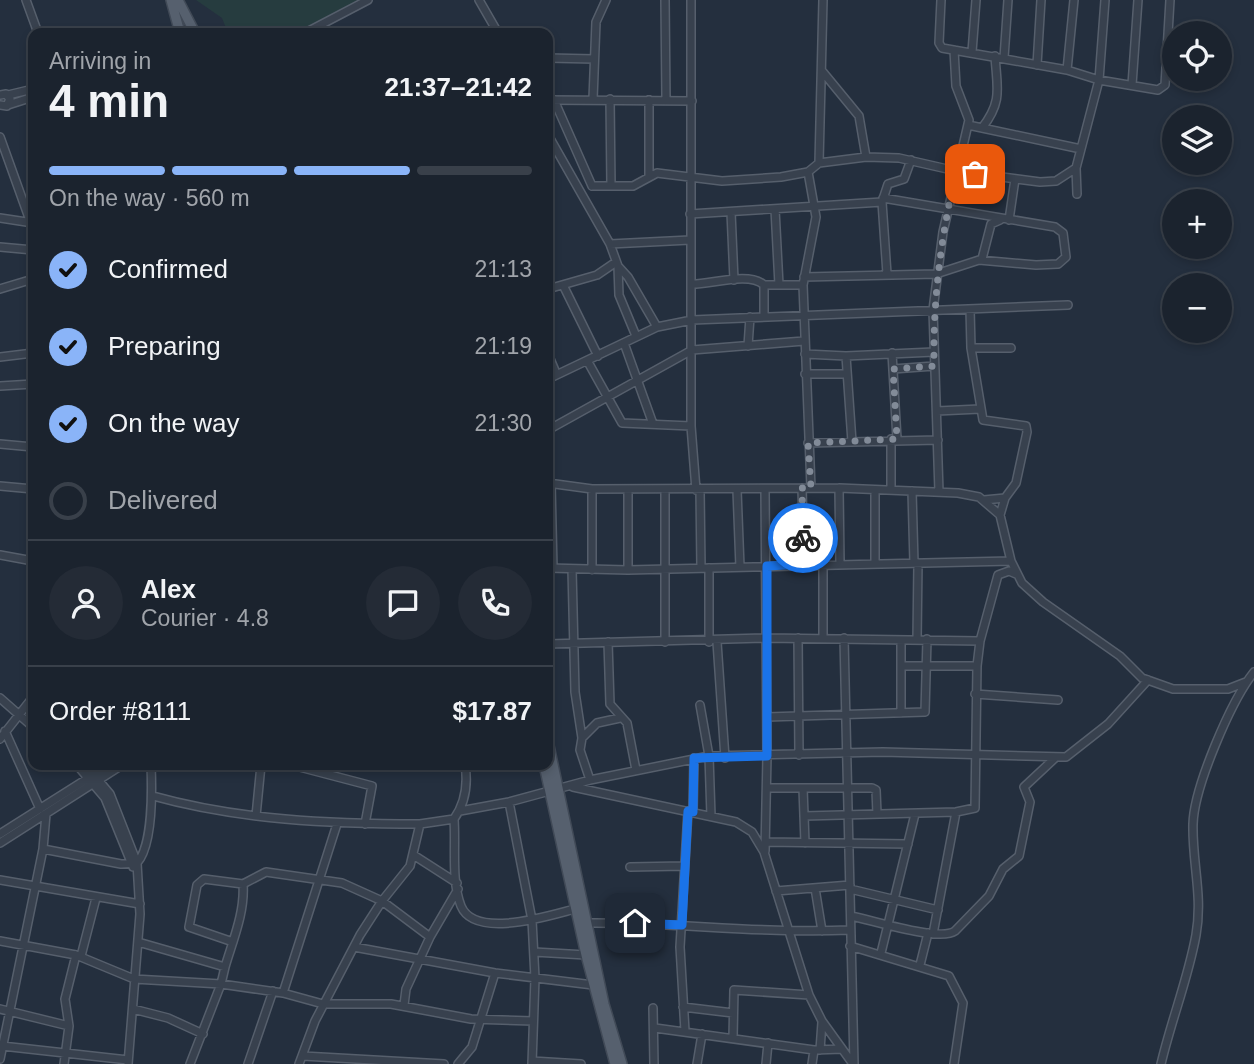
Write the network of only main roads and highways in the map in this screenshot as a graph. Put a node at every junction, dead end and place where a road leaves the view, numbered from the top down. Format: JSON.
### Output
{"nodes":[{"id":1,"x":171,"y":0,"type":"edge"},
{"id":2,"x":178,"y":0,"type":"edge"},
{"id":3,"x":177,"y":28,"type":"edge"},
{"id":4,"x":193,"y":28,"type":"edge"},
{"id":5,"x":546,"y":770,"type":"edge"},
{"id":6,"x":551,"y":770,"type":"edge"},
{"id":7,"x":553,"y":791,"type":"junction"},
{"id":8,"x":615,"y":1064,"type":"edge"},
{"id":9,"x":622,"y":1064,"type":"edge"}],
"edges":[{"from":1,"to":3,"type":"main road"},
{"from":2,"to":4,"type":"main road"},
{"from":5,"to":7,"type":"main road"},
{"from":6,"to":7,"type":"main road"},
{"from":7,"to":8,"type":"main road"},
{"from":7,"to":9,"type":"main road"}]}
